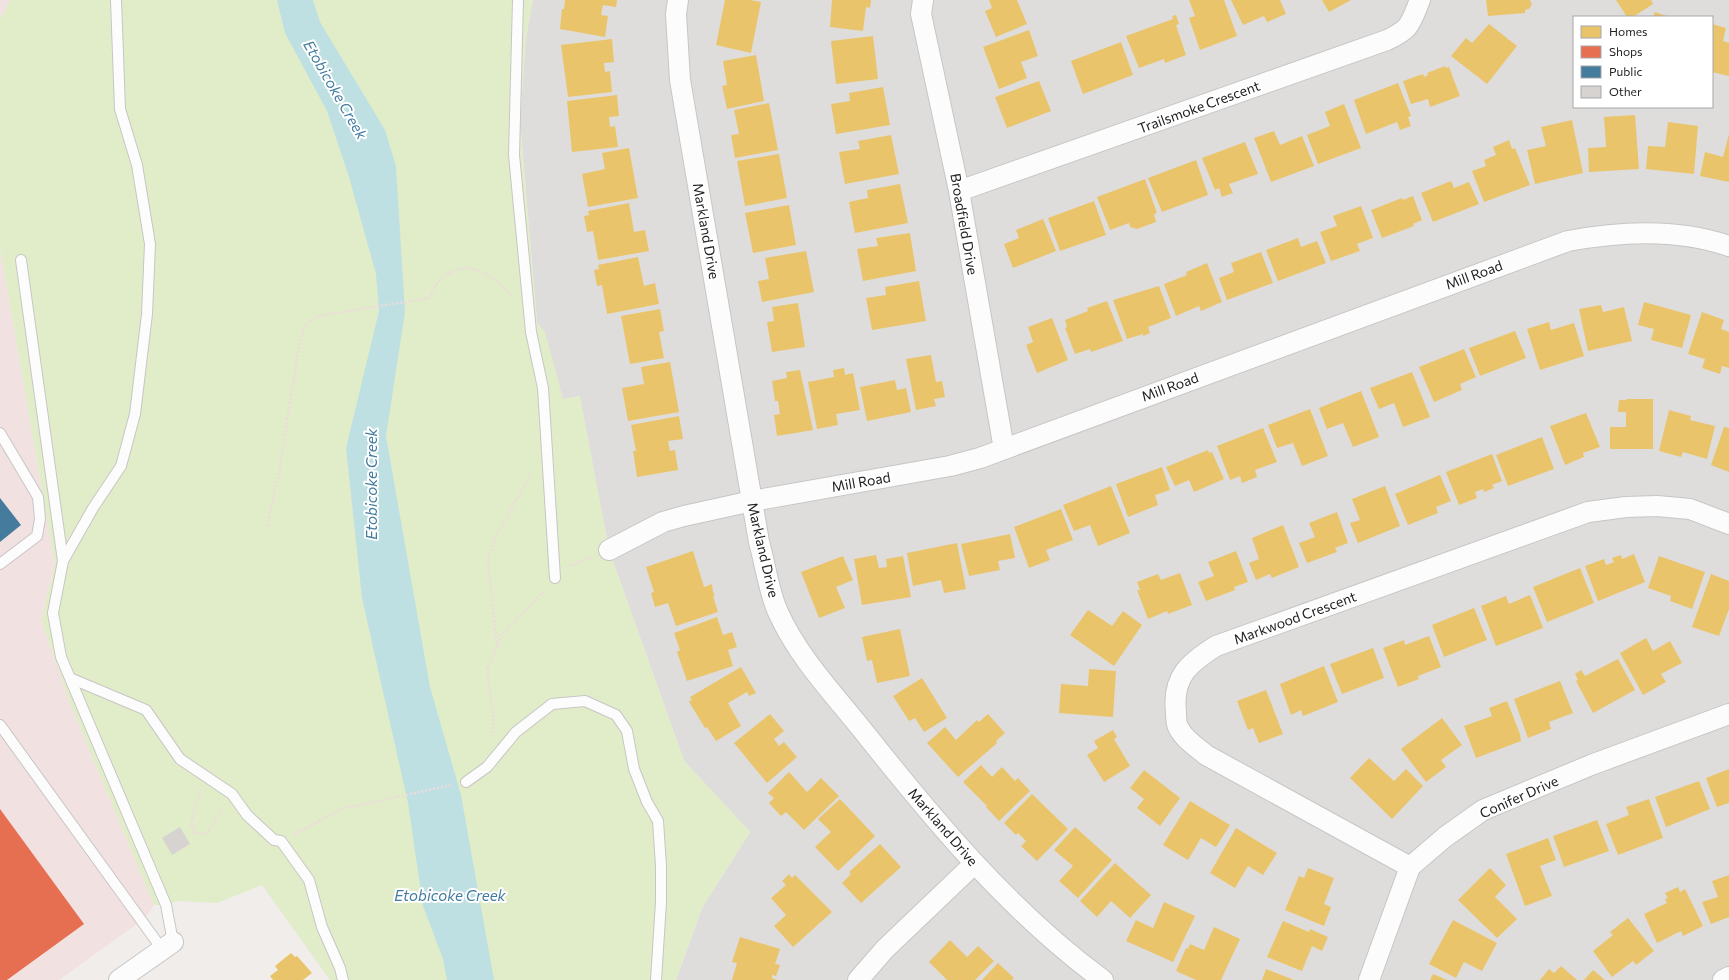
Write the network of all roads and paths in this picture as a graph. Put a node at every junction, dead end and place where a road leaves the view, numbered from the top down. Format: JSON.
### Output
{"nodes":[{"id":1,"x":116,"y":0,"type":"edge"},
{"id":2,"x":518,"y":0,"type":"edge"},
{"id":3,"x":678,"y":0,"type":"edge"},
{"id":4,"x":923,"y":0,"type":"edge"},
{"id":5,"x":1420,"y":0,"type":"edge"},
{"id":6,"x":958,"y":191,"type":"junction"},
{"id":7,"x":1729,"y":246,"type":"edge"},
{"id":8,"x":21,"y":260,"type":"dead end"},
{"id":9,"x":529,"y":315,"type":"junction"},
{"id":10,"x":0,"y":433,"type":"edge"},
{"id":11,"x":1004,"y":449,"type":"junction"},
{"id":12,"x":535,"y":468,"type":"dead end"},
{"id":13,"x":752,"y":501,"type":"junction"},
{"id":14,"x":1729,"y":524,"type":"edge"},
{"id":15,"x":267,"y":526,"type":"dead end"},
{"id":16,"x":609,"y":550,"type":"joint"},
{"id":17,"x":63,"y":561,"type":"junction"},
{"id":18,"x":0,"y":564,"type":"edge"},
{"id":19,"x":555,"y":578,"type":"junction"},
{"id":20,"x":497,"y":647,"type":"junction"},
{"id":21,"x":70,"y":678,"type":"junction"},
{"id":22,"x":1729,"y":714,"type":"edge"},
{"id":23,"x":0,"y":725,"type":"edge"},
{"id":24,"x":487,"y":767,"type":"junction"},
{"id":25,"x":204,"y":775,"type":"junction"},
{"id":26,"x":466,"y":782,"type":"joint"},
{"id":27,"x":232,"y":794,"type":"junction"},
{"id":28,"x":281,"y":842,"type":"junction"},
{"id":29,"x":974,"y":864,"type":"junction"},
{"id":30,"x":1410,"y":868,"type":"junction"},
{"id":31,"x":168,"y":945,"type":"junction"},
{"id":32,"x":1729,"y":977,"type":"edge"},
{"id":33,"x":119,"y":980,"type":"edge"},
{"id":34,"x":344,"y":980,"type":"edge"},
{"id":35,"x":656,"y":980,"type":"edge"},
{"id":36,"x":858,"y":980,"type":"edge"},
{"id":37,"x":1103,"y":980,"type":"edge"},
{"id":38,"x":1369,"y":980,"type":"edge"},
{"id":39,"x":1723,"y":980,"type":"edge"}],
"edges":[{"from":1,"to":17,"type":"lane"},
{"from":2,"to":9,"type":"lane"},
{"from":3,"to":13,"type":"street","name":"Markland Drive"},
{"from":4,"to":6,"type":"street","name":"Broadfield Drive"},
{"from":5,"to":6,"type":"street","name":"Trailsmoke Crescent"},
{"from":6,"to":11,"type":"street","name":"Broadfield Drive"},
{"from":7,"to":11,"type":"street","name":"Mill Road"},
{"from":8,"to":17,"type":"lane"},
{"from":9,"to":15,"type":"path"},
{"from":9,"to":19,"type":"lane"},
{"from":10,"to":18,"type":"lane"},
{"from":11,"to":13,"type":"street","name":"Mill Road"},
{"from":12,"to":20,"type":"path"},
{"from":13,"to":16,"type":"street","name":"Mill Road"},
{"from":13,"to":29,"type":"street","name":"Markland Drive"},
{"from":14,"to":30,"type":"street","name":"Markwood Crescent"},
{"from":16,"to":19,"type":"path"},
{"from":17,"to":21,"type":"lane"},
{"from":19,"to":20,"type":"path"},
{"from":20,"to":24,"type":"path"},
{"from":21,"to":25,"type":"lane"},
{"from":21,"to":31,"type":"lane"},
{"from":22,"to":30,"type":"street","name":"Conifer Drive"},
{"from":23,"to":31,"type":"lane"},
{"from":24,"to":26,"type":"lane"},
{"from":24,"to":35,"type":"lane"},
{"from":25,"to":27,"type":"lane"},
{"from":25,"to":27,"type":"path"},
{"from":26,"to":28,"type":"path"},
{"from":27,"to":28,"type":"lane"},
{"from":28,"to":34,"type":"lane"},
{"from":29,"to":36,"type":"street"},
{"from":29,"to":37,"type":"street","name":"Markland Drive"},
{"from":30,"to":38,"type":"street","name":"Conifer Drive"},
{"from":31,"to":33,"type":"street"},
{"from":32,"to":39,"type":"street"}]}
